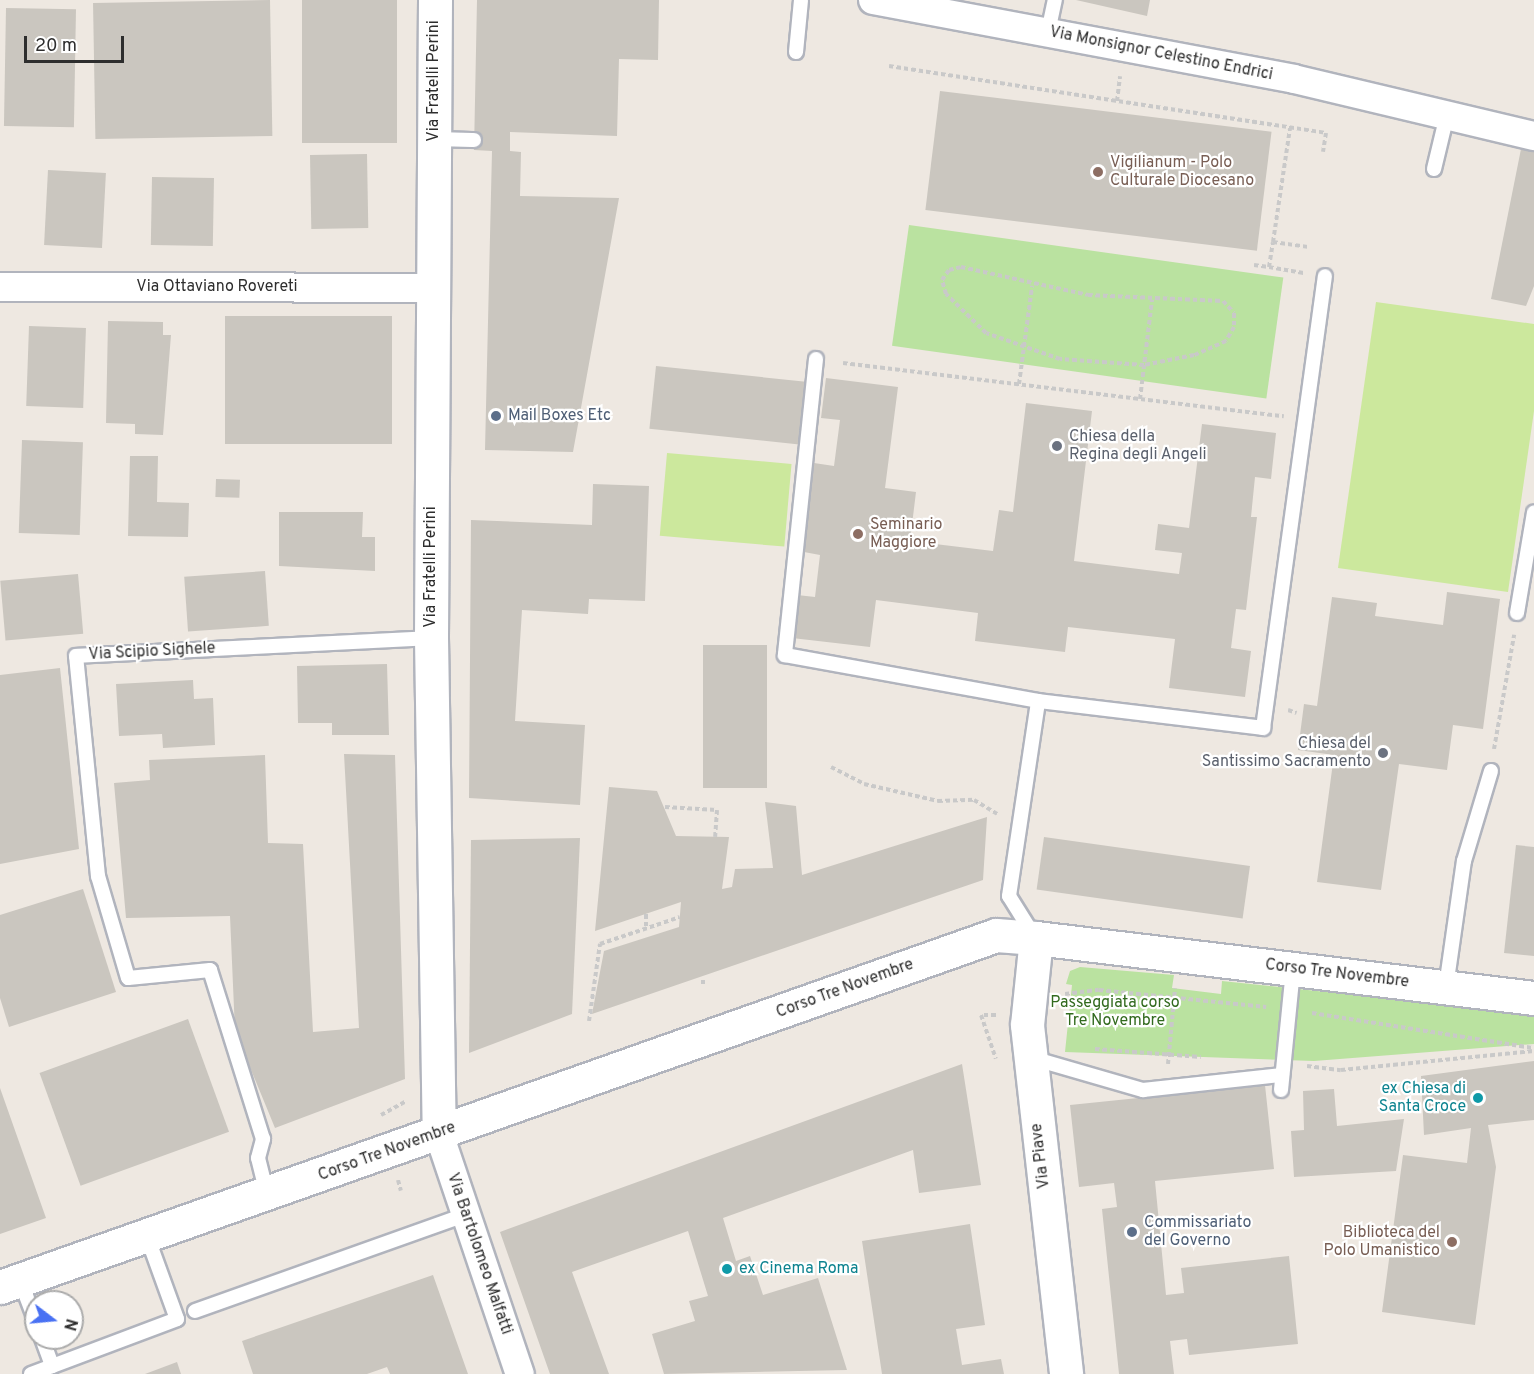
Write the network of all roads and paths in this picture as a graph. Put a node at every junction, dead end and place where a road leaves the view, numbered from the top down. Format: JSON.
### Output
{"nodes":[{"id":1,"x":435,"y":0,"type":"edge"},
{"id":2,"x":801,"y":0,"type":"edge"},
{"id":3,"x":873,"y":0,"type":"edge"},
{"id":4,"x":1055,"y":0,"type":"edge"},
{"id":5,"x":1048,"y":32,"type":"junction"},
{"id":6,"x":795,"y":52,"type":"dead end"},
{"id":7,"x":889,"y":66,"type":"dead end"},
{"id":8,"x":1118,"y":88,"type":"dead end"},
{"id":9,"x":1117,"y":101,"type":"junction"},
{"id":10,"x":1447,"y":115,"type":"junction"},
{"id":11,"x":1290,"y":128,"type":"junction"},
{"id":12,"x":1534,"y":136,"type":"edge"},
{"id":13,"x":434,"y":139,"type":"junction"},
{"id":14,"x":474,"y":140,"type":"dead end"},
{"id":15,"x":1323,"y":152,"type":"dead end"},
{"id":16,"x":1434,"y":169,"type":"dead end"},
{"id":17,"x":1273,"y":242,"type":"junction"},
{"id":18,"x":1308,"y":247,"type":"dead end"},
{"id":19,"x":1254,"y":265,"type":"dead end"},
{"id":20,"x":1269,"y":267,"type":"junction"},
{"id":21,"x":1318,"y":275,"type":"joint"},
{"id":22,"x":1032,"y":286,"type":"junction"},
{"id":23,"x":0,"y":287,"type":"edge"},
{"id":24,"x":433,"y":288,"type":"junction"},
{"id":25,"x":1152,"y":300,"type":"junction"},
{"id":26,"x":1024,"y":347,"type":"junction"},
{"id":27,"x":816,"y":359,"type":"dead end"},
{"id":28,"x":843,"y":363,"type":"dead end"},
{"id":29,"x":1144,"y":365,"type":"junction"},
{"id":30,"x":1019,"y":384,"type":"junction"},
{"id":31,"x":1140,"y":399,"type":"junction"},
{"id":32,"x":1305,"y":419,"type":"junction"},
{"id":33,"x":1534,"y":512,"type":"edge"},
{"id":34,"x":1517,"y":613,"type":"joint"},
{"id":35,"x":431,"y":638,"type":"junction"},
{"id":36,"x":1038,"y":701,"type":"junction"},
{"id":37,"x":831,"y":767,"type":"dead end"},
{"id":38,"x":1491,"y":771,"type":"joint"},
{"id":39,"x":665,"y":807,"type":"dead end"},
{"id":40,"x":999,"y":823,"type":"dead end"},
{"id":41,"x":715,"y":837,"type":"dead end"},
{"id":42,"x":645,"y":914,"type":"dead end"},
{"id":43,"x":680,"y":917,"type":"dead end"},
{"id":44,"x":646,"y":928,"type":"junction"},
{"id":45,"x":1036,"y":938,"type":"junction"},
{"id":46,"x":1293,"y":969,"type":"junction"},
{"id":47,"x":1177,"y":975,"type":"dead end"},
{"id":48,"x":1446,"y":987,"type":"junction"},
{"id":49,"x":1534,"y":998,"type":"edge"},
{"id":50,"x":981,"y":1015,"type":"dead end"},
{"id":51,"x":589,"y":1021,"type":"dead end"},
{"id":52,"x":994,"y":1056,"type":"dead end"},
{"id":53,"x":1030,"y":1058,"type":"junction"},
{"id":54,"x":1282,"y":1075,"type":"junction"},
{"id":55,"x":1166,"y":1088,"type":"junction"},
{"id":56,"x":1281,"y":1090,"type":"dead end"},
{"id":57,"x":439,"y":1134,"type":"junction"},
{"id":58,"x":267,"y":1194,"type":"junction"},
{"id":59,"x":464,"y":1215,"type":"junction"},
{"id":60,"x":147,"y":1236,"type":"junction"},
{"id":61,"x":10,"y":1283,"type":"edge"},
{"id":62,"x":24,"y":1304,"type":"edge"},
{"id":63,"x":195,"y":1311,"type":"dead end"},
{"id":64,"x":46,"y":1350,"type":"edge"},
{"id":65,"x":52,"y":1366,"type":"junction"},
{"id":66,"x":34,"y":1373,"type":"edge"},
{"id":67,"x":520,"y":1374,"type":"edge"},
{"id":68,"x":1066,"y":1374,"type":"edge"}],
"edges":[{"from":1,"to":13,"type":"street","name":"Via Fratelli Perini"},
{"from":2,"to":6,"type":"lane"},
{"from":3,"to":5,"type":"street","name":"Via Monsignor Celestino Endrici"},
{"from":4,"to":5,"type":"lane"},
{"from":5,"to":10,"type":"street","name":"Via Monsignor Celestino Endrici"},
{"from":7,"to":9,"type":"path"},
{"from":8,"to":9,"type":"path"},
{"from":9,"to":11,"type":"path"},
{"from":10,"to":12,"type":"street","name":"Via Monsignor Celestino Endrici"},
{"from":10,"to":16,"type":"lane"},
{"from":11,"to":15,"type":"path"},
{"from":11,"to":17,"type":"path"},
{"from":13,"to":14,"type":"lane"},
{"from":13,"to":24,"type":"street","name":"Via Fratelli Perini"},
{"from":17,"to":18,"type":"path"},
{"from":17,"to":20,"type":"path"},
{"from":19,"to":20,"type":"path"},
{"from":20,"to":21,"type":"path"},
{"from":21,"to":32,"type":"lane"},
{"from":22,"to":25,"type":"path"},
{"from":22,"to":26,"type":"path"},
{"from":22,"to":26,"type":"path"},
{"from":23,"to":24,"type":"street","name":"Via Ottaviano Rovereti"},
{"from":24,"to":35,"type":"street","name":"Via Fratelli Perini"},
{"from":25,"to":29,"type":"path"},
{"from":25,"to":29,"type":"path"},
{"from":26,"to":29,"type":"path"},
{"from":26,"to":30,"type":"path"},
{"from":27,"to":36,"type":"lane"},
{"from":28,"to":30,"type":"path"},
{"from":29,"to":31,"type":"path"},
{"from":30,"to":31,"type":"path"},
{"from":31,"to":32,"type":"path"},
{"from":32,"to":36,"type":"lane"},
{"from":33,"to":34,"type":"lane"},
{"from":34,"to":38,"type":"path"},
{"from":35,"to":57,"type":"street","name":"Via Fratelli Perini"},
{"from":35,"to":58,"type":"lane","name":"Via Scipio Sighele"},
{"from":36,"to":45,"type":"lane"},
{"from":37,"to":40,"type":"path"},
{"from":38,"to":48,"type":"lane"},
{"from":39,"to":41,"type":"path"},
{"from":42,"to":44,"type":"path"},
{"from":43,"to":44,"type":"path"},
{"from":44,"to":51,"type":"path"},
{"from":45,"to":46,"type":"street","name":"Corso Tre Novembre"},
{"from":45,"to":53,"type":"street","name":"Via Piave"},
{"from":45,"to":57,"type":"street","name":"Corso Tre Novembre"},
{"from":46,"to":48,"type":"street","name":"Corso Tre Novembre"},
{"from":46,"to":54,"type":"lane"},
{"from":47,"to":55,"type":"path"},
{"from":48,"to":49,"type":"street","name":"Corso Tre Novembre"},
{"from":50,"to":52,"type":"path"},
{"from":53,"to":55,"type":"lane"},
{"from":53,"to":68,"type":"street","name":"Via Piave"},
{"from":54,"to":55,"type":"lane"},
{"from":54,"to":56,"type":"lane"},
{"from":57,"to":58,"type":"street","name":"Corso Tre Novembre"},
{"from":57,"to":59,"type":"street","name":"Via Bartolomeo Malfatti"},
{"from":58,"to":60,"type":"street","name":"Corso Tre Novembre"},
{"from":59,"to":63,"type":"lane"},
{"from":59,"to":67,"type":"street","name":"Via Bartolomeo Malfatti"},
{"from":60,"to":61,"type":"street","name":"Corso Tre Novembre"},
{"from":60,"to":65,"type":"lane"},
{"from":61,"to":62,"type":"lane","name":"Corso Tre Novembre"},
{"from":64,"to":65,"type":"lane"},
{"from":65,"to":66,"type":"lane"}]}
